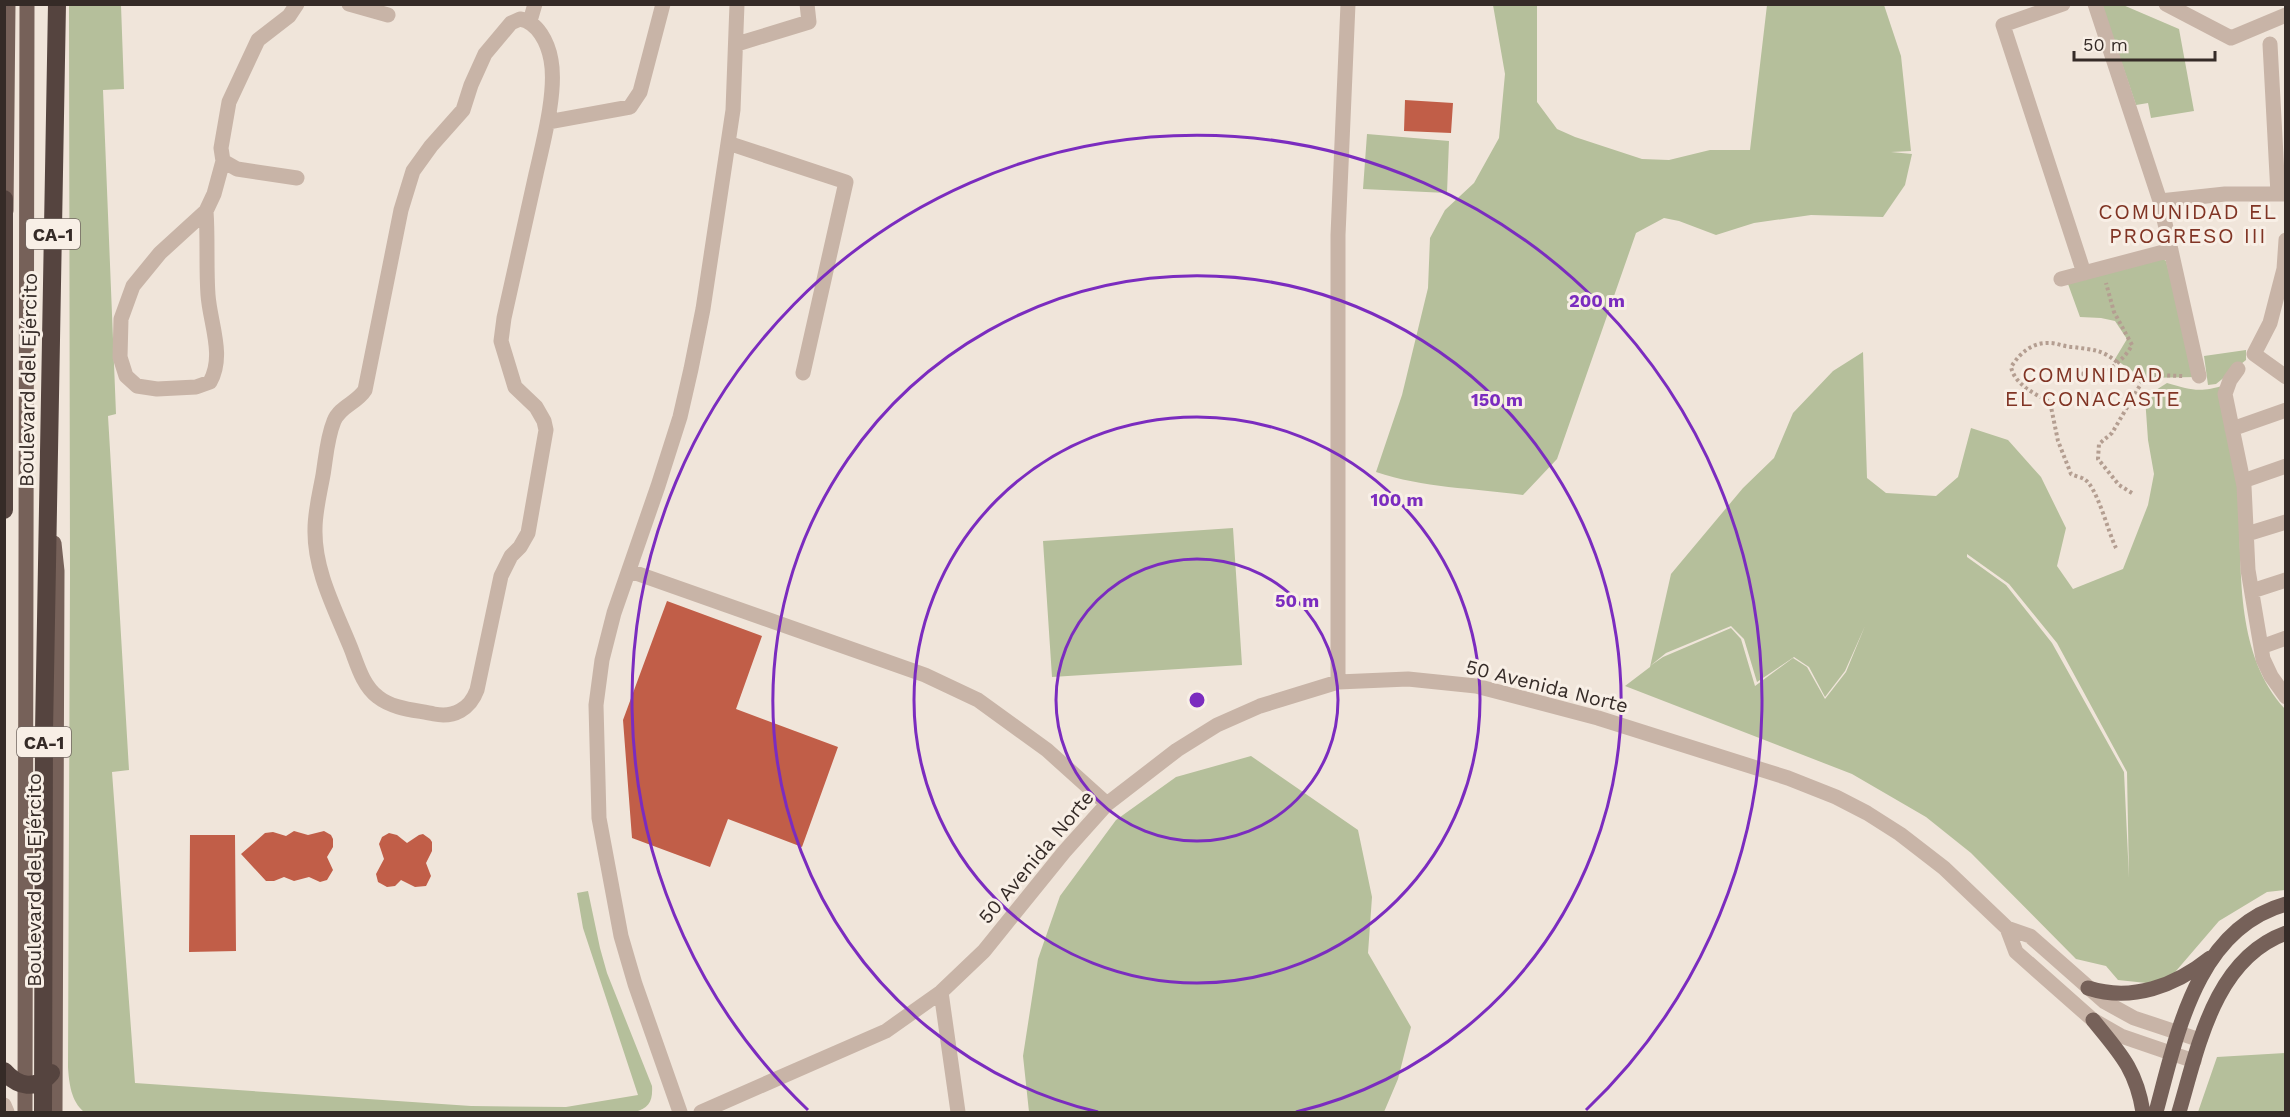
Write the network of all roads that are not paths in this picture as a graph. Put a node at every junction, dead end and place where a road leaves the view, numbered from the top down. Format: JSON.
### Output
{"nodes":[{"id":1,"x":8,"y":4,"type":"edge"},
{"id":2,"x":27,"y":4,"type":"edge"},
{"id":3,"x":57,"y":4,"type":"edge"},
{"id":4,"x":297,"y":4,"type":"edge"},
{"id":5,"x":349,"y":4,"type":"edge"},
{"id":6,"x":535,"y":4,"type":"edge"},
{"id":7,"x":663,"y":4,"type":"edge"},
{"id":8,"x":737,"y":4,"type":"edge"},
{"id":9,"x":807,"y":4,"type":"edge"},
{"id":10,"x":1348,"y":4,"type":"edge"},
{"id":11,"x":2063,"y":4,"type":"edge"},
{"id":12,"x":2095,"y":4,"type":"edge"},
{"id":13,"x":2166,"y":4,"type":"edge"},
{"id":14,"x":388,"y":15,"type":"dead end"},
{"id":15,"x":2286,"y":15,"type":"edge"},
{"id":16,"x":530,"y":21,"type":"junction"},
{"id":17,"x":737,"y":44,"type":"junction"},
{"id":18,"x":2270,"y":44,"type":"dead end"},
{"id":19,"x":548,"y":122,"type":"junction"},
{"id":20,"x":728,"y":144,"type":"junction"},
{"id":21,"x":223,"y":161,"type":"junction"},
{"id":22,"x":297,"y":178,"type":"dead end"},
{"id":23,"x":2282,"y":194,"type":"edge"},
{"id":24,"x":4,"y":199,"type":"edge"},
{"id":25,"x":2160,"y":201,"type":"junction"},
{"id":26,"x":206,"y":211,"type":"junction"},
{"id":27,"x":6,"y":220,"type":"junction"},
{"id":28,"x":2286,"y":240,"type":"edge"},
{"id":29,"x":2171,"y":250,"type":"junction"},
{"id":30,"x":2084,"y":273,"type":"junction"},
{"id":31,"x":2061,"y":279,"type":"dead end"},
{"id":32,"x":2238,"y":369,"type":"dead end"},
{"id":33,"x":803,"y":373,"type":"dead end"},
{"id":34,"x":2286,"y":376,"type":"edge"},
{"id":35,"x":2195,"y":379,"type":"road end"},
{"id":36,"x":2286,"y":410,"type":"edge"},
{"id":37,"x":2232,"y":429,"type":"junction"},
{"id":38,"x":2286,"y":465,"type":"edge"},
{"id":39,"x":2243,"y":481,"type":"junction"},
{"id":40,"x":49,"y":505,"type":"junction"},
{"id":41,"x":4,"y":510,"type":"edge"},
{"id":42,"x":2286,"y":522,"type":"edge"},
{"id":43,"x":2247,"y":534,"type":"junction"},
{"id":44,"x":630,"y":571,"type":"junction"},
{"id":45,"x":2286,"y":580,"type":"edge"},
{"id":46,"x":2252,"y":591,"type":"junction"},
{"id":47,"x":2286,"y":638,"type":"edge"},
{"id":48,"x":2261,"y":646,"type":"junction"},
{"id":49,"x":1338,"y":682,"type":"junction"},
{"id":50,"x":2285,"y":696,"type":"edge"},
{"id":51,"x":1107,"y":804,"type":"junction"},
{"id":52,"x":2286,"y":904,"type":"edge"},
{"id":53,"x":2007,"y":928,"type":"junction"},
{"id":54,"x":2286,"y":933,"type":"edge"},
{"id":55,"x":2213,"y":956,"type":"junction"},
{"id":56,"x":2088,"y":988,"type":"junction"},
{"id":57,"x":940,"y":992,"type":"junction"},
{"id":58,"x":2093,"y":1020,"type":"junction"},
{"id":59,"x":2178,"y":1034,"type":"junction"},
{"id":60,"x":2200,"y":1040,"type":"junction"},
{"id":61,"x":2171,"y":1055,"type":"junction"},
{"id":62,"x":2194,"y":1061,"type":"junction"},
{"id":63,"x":55,"y":1062,"type":"junction"},
{"id":64,"x":4,"y":1071,"type":"edge"},
{"id":65,"x":43,"y":1081,"type":"junction"},
{"id":66,"x":4,"y":1105,"type":"edge"},
{"id":67,"x":53,"y":1109,"type":"edge"},
{"id":68,"x":7,"y":1113,"type":"edge"},
{"id":69,"x":25,"y":1113,"type":"edge"},
{"id":70,"x":680,"y":1113,"type":"edge"},
{"id":71,"x":701,"y":1113,"type":"edge"},
{"id":72,"x":958,"y":1113,"type":"edge"},
{"id":73,"x":2143,"y":1113,"type":"edge"},
{"id":74,"x":2156,"y":1113,"type":"edge"},
{"id":75,"x":2179,"y":1113,"type":"edge"}],
"edges":[{"from":1,"to":27,"type":"main road","name":"Boulevard del Ejército"},
{"from":2,"to":69,"type":"main road"},
{"from":3,"to":40,"type":"highway","name":"Boulevard del Ejército","number":"CA-1"},
{"from":4,"to":21,"type":"street"},
{"from":5,"to":14,"type":"street"},
{"from":6,"to":16,"type":"street"},
{"from":7,"to":19,"type":"street"},
{"from":8,"to":17,"type":"street"},
{"from":9,"to":17,"type":"street"},
{"from":10,"to":49,"type":"street"},
{"from":11,"to":30,"type":"street"},
{"from":12,"to":25,"type":"street"},
{"from":13,"to":15,"type":"street"},
{"from":16,"to":19,"type":"street"},
{"from":16,"to":19,"type":"street"},
{"from":17,"to":20,"type":"street"},
{"from":18,"to":23,"type":"street"},
{"from":20,"to":33,"type":"street"},
{"from":20,"to":44,"type":"street"},
{"from":21,"to":22,"type":"street"},
{"from":21,"to":26,"type":"street"},
{"from":23,"to":25,"type":"street"},
{"from":24,"to":27,"type":"highway","number":"CA-1"},
{"from":25,"to":29,"type":"street"},
{"from":26,"to":26,"type":"street"},
{"from":27,"to":41,"type":"highway","name":"Boulevard del Ejército","number":"CA-1"},
{"from":28,"to":34,"type":"street"},
{"from":29,"to":30,"type":"street"},
{"from":29,"to":35,"type":"street"},
{"from":30,"to":31,"type":"street"},
{"from":32,"to":37,"type":"street"},
{"from":36,"to":37,"type":"street"},
{"from":37,"to":39,"type":"street"},
{"from":38,"to":39,"type":"street"},
{"from":39,"to":43,"type":"street"},
{"from":40,"to":63,"type":"main road","name":"Boulevard del Ejército"},
{"from":40,"to":65,"type":"highway","name":"Boulevard del Ejército","number":"CA-1"},
{"from":42,"to":43,"type":"street"},
{"from":43,"to":46,"type":"street"},
{"from":44,"to":51,"type":"street"},
{"from":44,"to":70,"type":"street"},
{"from":45,"to":46,"type":"street"},
{"from":46,"to":48,"type":"street"},
{"from":47,"to":48,"type":"street"},
{"from":48,"to":50,"type":"street"},
{"from":49,"to":51,"type":"street","name":"50 Avenida Norte"},
{"from":49,"to":53,"type":"street","name":"50 Avenida Norte"},
{"from":51,"to":57,"type":"street","name":"50 Avenida Norte"},
{"from":52,"to":55,"type":"main road"},
{"from":53,"to":56,"type":"street","name":"50 Avenida Norte"},
{"from":53,"to":58,"type":"street","name":"50 Avenida Norte"},
{"from":54,"to":60,"type":"main road"},
{"from":55,"to":56,"type":"main road"},
{"from":55,"to":59,"type":"main road"},
{"from":56,"to":59,"type":"street","name":"50 Avenida Norte"},
{"from":57,"to":71,"type":"street","name":"50 Avenida Norte"},
{"from":57,"to":72,"type":"street"},
{"from":58,"to":61,"type":"street","name":"50 Avenida Norte"},
{"from":58,"to":73,"type":"main road"},
{"from":59,"to":60,"type":"street","name":"50 Avenida Norte"},
{"from":59,"to":61,"type":"main road"},
{"from":60,"to":62,"type":"main road"},
{"from":61,"to":62,"type":"street","name":"50 Avenida Norte"},
{"from":61,"to":74,"type":"main road"},
{"from":62,"to":75,"type":"main road"},
{"from":63,"to":65,"type":"highway"},
{"from":63,"to":67,"type":"main road","name":"Boulevard del Ejército"},
{"from":64,"to":65,"type":"highway"},
{"from":65,"to":67,"type":"highway","name":"Boulevard del Ejército","number":"CA-1"},
{"from":66,"to":68,"type":"street"}]}
